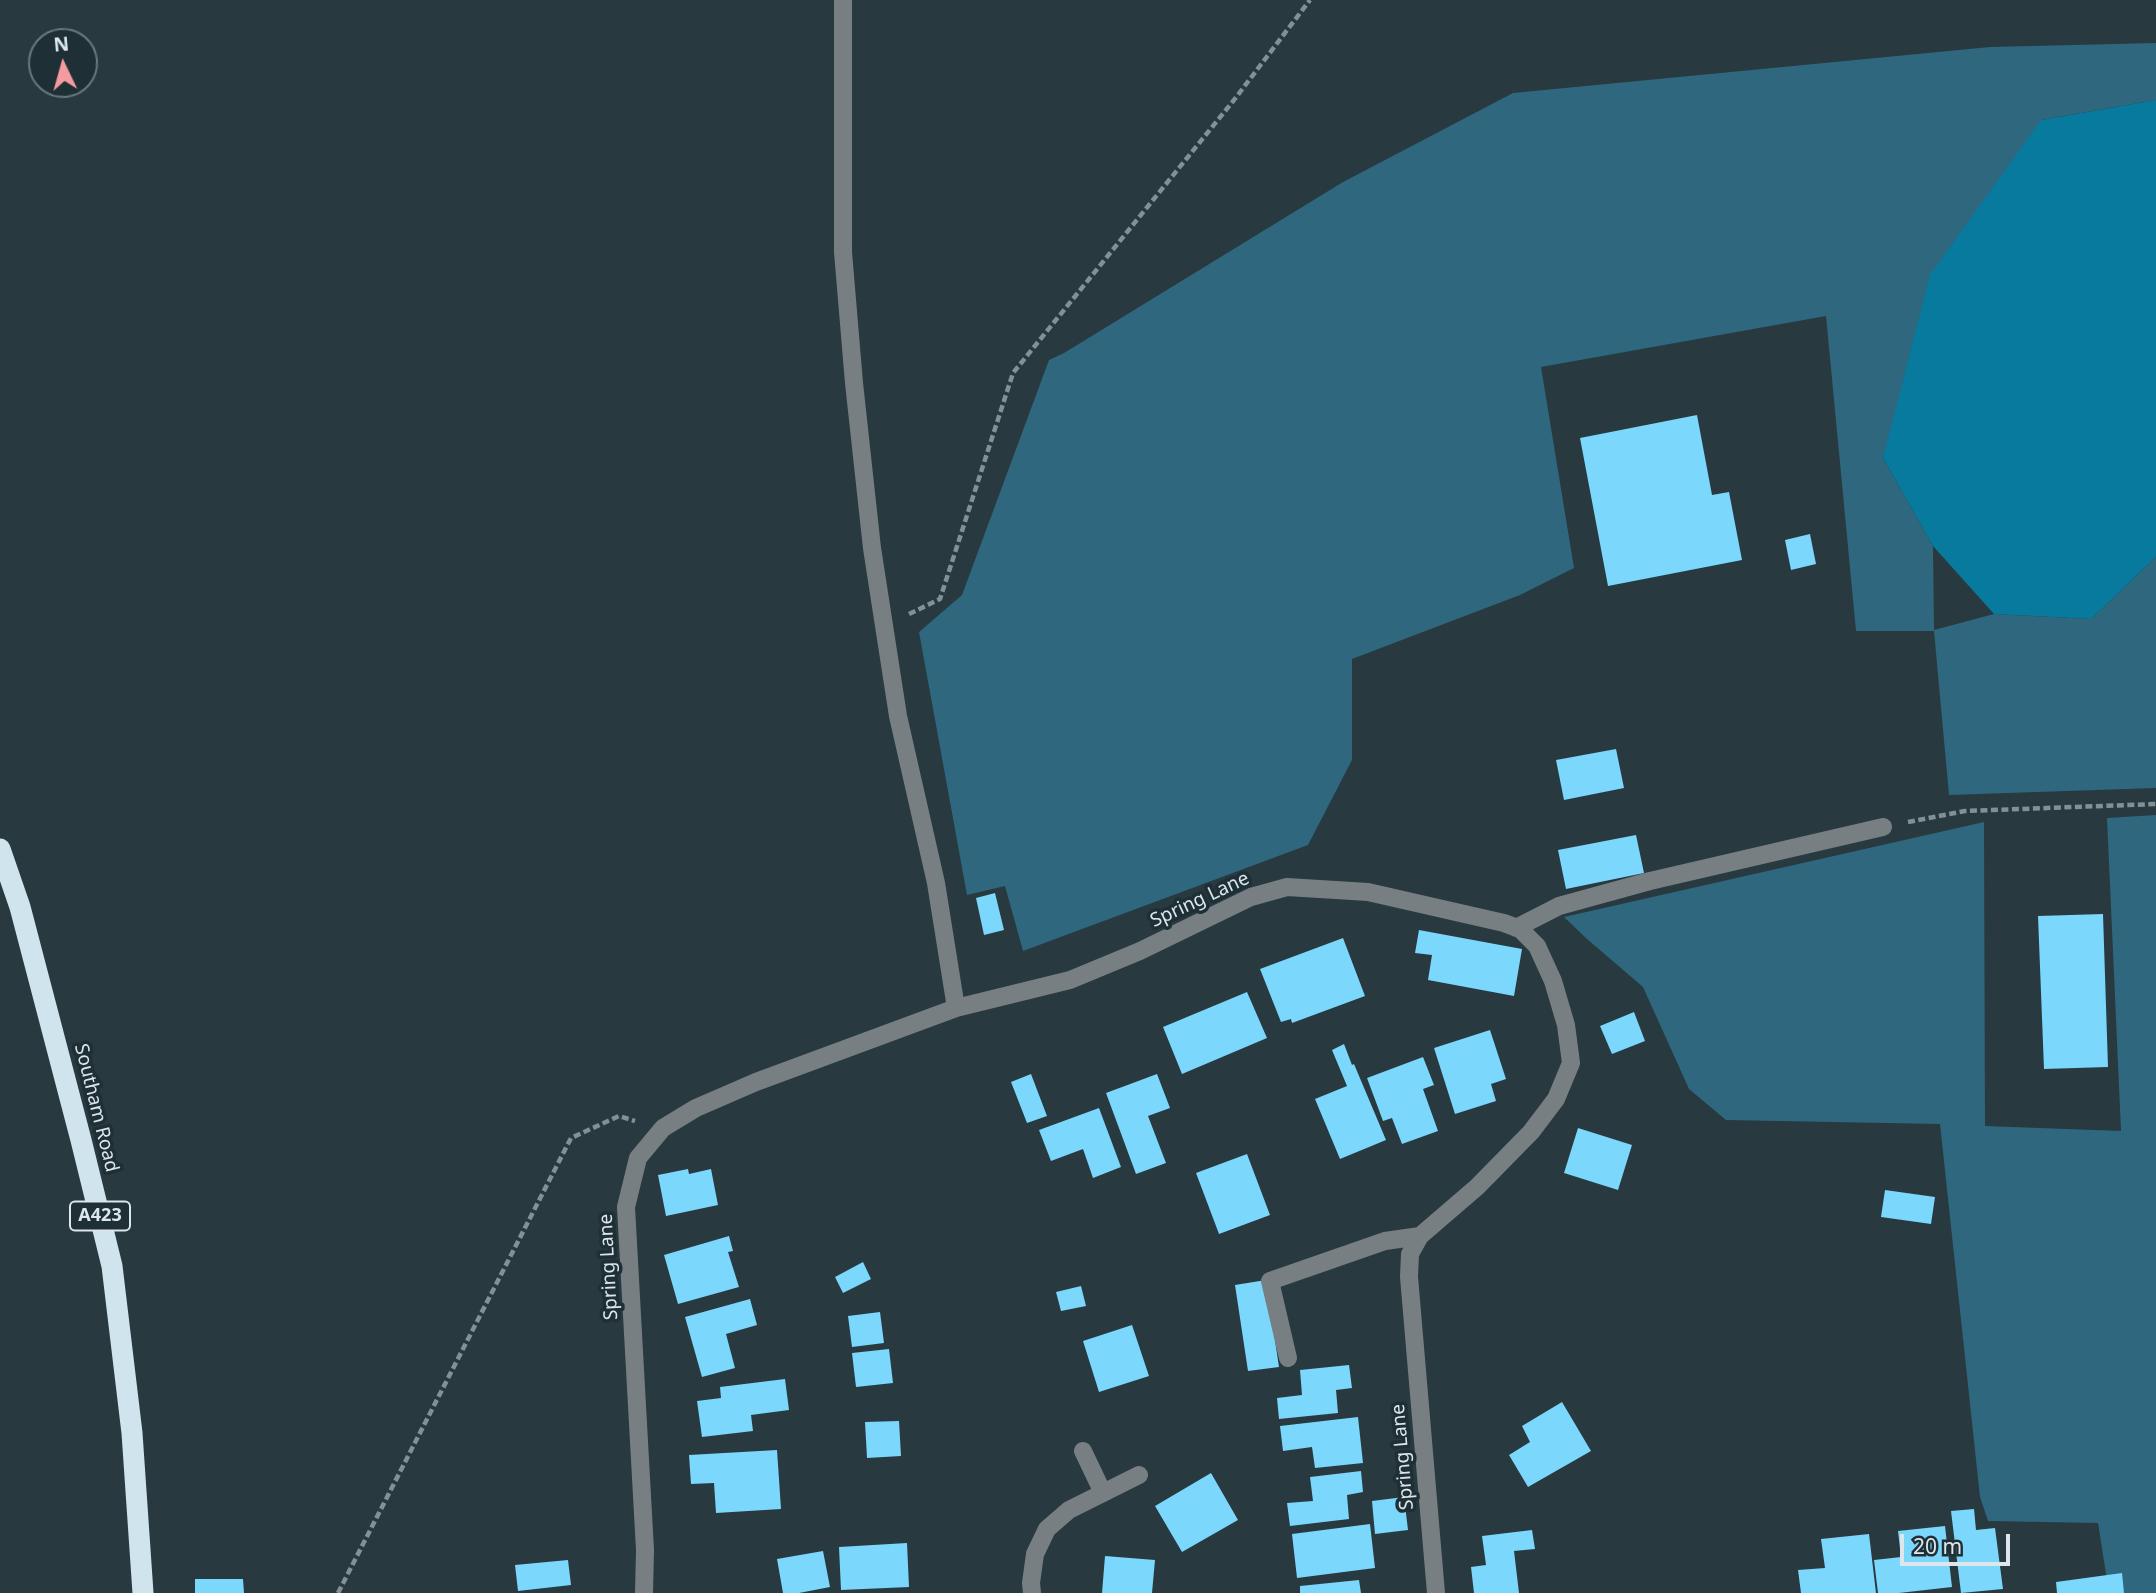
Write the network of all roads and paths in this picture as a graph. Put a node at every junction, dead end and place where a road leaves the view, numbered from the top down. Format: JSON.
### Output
{"nodes":[{"id":1,"x":843,"y":0,"type":"edge"},
{"id":2,"x":1310,"y":0,"type":"edge"},
{"id":3,"x":910,"y":613,"type":"dead end"},
{"id":4,"x":2156,"y":804,"type":"edge"},
{"id":5,"x":1883,"y":827,"type":"joint"},
{"id":6,"x":0,"y":849,"type":"edge"},
{"id":7,"x":1516,"y":928,"type":"junction"},
{"id":8,"x":956,"y":1008,"type":"junction"},
{"id":9,"x":663,"y":1128,"type":"junction"},
{"id":10,"x":1420,"y":1236,"type":"junction"},
{"id":11,"x":1288,"y":1358,"type":"dead end"},
{"id":12,"x":1083,"y":1451,"type":"dead end"},
{"id":13,"x":1139,"y":1475,"type":"dead end"},
{"id":14,"x":1102,"y":1493,"type":"junction"},
{"id":15,"x":143,"y":1593,"type":"edge"},
{"id":16,"x":338,"y":1593,"type":"edge"},
{"id":17,"x":644,"y":1593,"type":"edge"},
{"id":18,"x":1032,"y":1593,"type":"edge"},
{"id":19,"x":1436,"y":1593,"type":"edge"}],
"edges":[{"from":1,"to":8,"type":"street"},
{"from":2,"to":3,"type":"path"},
{"from":4,"to":5,"type":"path"},
{"from":5,"to":7,"type":"street"},
{"from":6,"to":15,"type":"highway","name":"Southam Road","number":"A423"},
{"from":7,"to":8,"type":"street","name":"Spring Lane"},
{"from":7,"to":10,"type":"street"},
{"from":8,"to":9,"type":"street","name":"Spring Lane"},
{"from":9,"to":16,"type":"path"},
{"from":9,"to":17,"type":"street","name":"Spring Lane"},
{"from":10,"to":11,"type":"street"},
{"from":10,"to":19,"type":"street","name":"Spring Lane"},
{"from":12,"to":14,"type":"street"},
{"from":13,"to":14,"type":"street"},
{"from":14,"to":18,"type":"street"}]}
